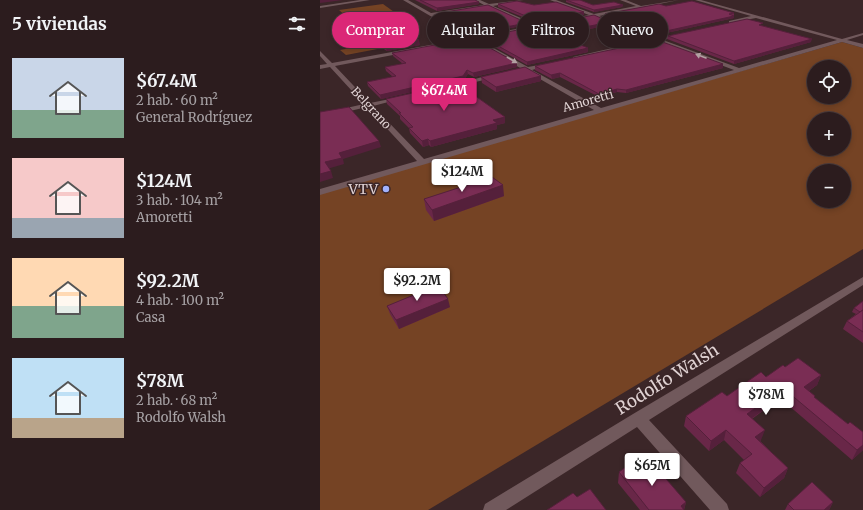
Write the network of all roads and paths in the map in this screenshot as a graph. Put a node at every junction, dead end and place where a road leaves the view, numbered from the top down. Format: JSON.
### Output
{"nodes":[{"id":1,"x":368,"y":0,"type":"edge"},
{"id":2,"x":405,"y":0,"type":"edge"},
{"id":3,"x":477,"y":0,"type":"edge"},
{"id":4,"x":522,"y":0,"type":"edge"},
{"id":5,"x":552,"y":0,"type":"edge"},
{"id":6,"x":622,"y":0,"type":"edge"},
{"id":7,"x":677,"y":0,"type":"edge"},
{"id":8,"x":697,"y":0,"type":"edge"},
{"id":9,"x":489,"y":5,"type":"junction"},
{"id":10,"x":641,"y":6,"type":"junction"},
{"id":11,"x":320,"y":7,"type":"edge"},
{"id":12,"x":427,"y":12,"type":"edge"},
{"id":13,"x":444,"y":12,"type":"edge"},
{"id":14,"x":592,"y":15,"type":"junction"},
{"id":15,"x":589,"y":16,"type":"edge"},
{"id":16,"x":757,"y":16,"type":"junction"},
{"id":17,"x":597,"y":17,"type":"edge"},
{"id":18,"x":517,"y":18,"type":"edge"},
{"id":19,"x":726,"y":23,"type":"edge"},
{"id":20,"x":688,"y":32,"type":"edge"},
{"id":21,"x":863,"y":34,"type":"edge"},
{"id":22,"x":668,"y":37,"type":"edge"},
{"id":23,"x":842,"y":40,"type":"junction"},
{"id":24,"x":668,"y":43,"type":"edge"},
{"id":25,"x":427,"y":45,"type":"edge"},
{"id":26,"x":863,"y":46,"type":"edge"},
{"id":27,"x":489,"y":48,"type":"edge"},
{"id":28,"x":618,"y":48,"type":"edge"},
{"id":29,"x":320,"y":53,"type":"edge"},
{"id":30,"x":565,"y":60,"type":"edge"},
{"id":31,"x":326,"y":62,"type":"edge"},
{"id":32,"x":557,"y":62,"type":"edge"},
{"id":33,"x":320,"y":67,"type":"edge"},
{"id":34,"x":527,"y":69,"type":"junction"},
{"id":35,"x":737,"y":69,"type":"junction"},
{"id":36,"x":512,"y":72,"type":"edge"},
{"id":37,"x":504,"y":74,"type":"edge"},
{"id":38,"x":443,"y":88,"type":"edge"},
{"id":39,"x":406,"y":96,"type":"edge"},
{"id":40,"x":368,"y":105,"type":"junction"},
{"id":41,"x":599,"y":110,"type":"junction"},
{"id":42,"x":320,"y":116,"type":"edge"},
{"id":43,"x":422,"y":162,"type":"junction"},
{"id":44,"x":320,"y":192,"type":"edge"},
{"id":45,"x":863,"y":280,"type":"edge"},
{"id":46,"x":638,"y":418,"type":"junction"},
{"id":47,"x":491,"y":510,"type":"edge"},
{"id":48,"x":721,"y":510,"type":"edge"}],
"edges":[{"from":1,"to":11,"type":"street"},
{"from":2,"to":12,"type":"street"},
{"from":3,"to":9,"type":"street"},
{"from":4,"to":9,"type":"street"},
{"from":5,"to":14,"type":"street"},
{"from":6,"to":10,"type":"street"},
{"from":7,"to":10,"type":"street"},
{"from":8,"to":16,"type":"street"},
{"from":9,"to":13,"type":"street"},
{"from":9,"to":18,"type":"street"},
{"from":10,"to":14,"type":"street"},
{"from":14,"to":15,"type":"street"},
{"from":14,"to":17,"type":"street"},
{"from":16,"to":19,"type":"street"},
{"from":16,"to":23,"type":"street"},
{"from":20,"to":22,"type":"street"},
{"from":21,"to":23,"type":"street","name":"Amoretti"},
{"from":23,"to":26,"type":"street"},
{"from":23,"to":35,"type":"street","name":"Amoretti"},
{"from":35,"to":24,"type":"street","one_way":true},
{"from":25,"to":31,"type":"street"},
{"from":27,"to":34,"type":"street","one_way":true},
{"from":28,"to":30,"type":"street"},
{"from":29,"to":31,"type":"street","name":"Belgrano"},
{"from":31,"to":33,"type":"street"},
{"from":31,"to":40,"type":"street","name":"Belgrano"},
{"from":32,"to":34,"type":"street"},
{"from":34,"to":36,"type":"street"},
{"from":34,"to":41,"type":"street"},
{"from":35,"to":41,"type":"street","name":"Amoretti"},
{"from":37,"to":38,"type":"street"},
{"from":39,"to":40,"type":"street"},
{"from":40,"to":42,"type":"street"},
{"from":40,"to":43,"type":"street","name":"Belgrano"},
{"from":41,"to":43,"type":"street","name":"Amoretti"},
{"from":43,"to":44,"type":"street","name":"Amoretti"},
{"from":45,"to":46,"type":"street","name":"Rodolfo Walsh"},
{"from":46,"to":47,"type":"street","name":"Rodolfo Walsh"},
{"from":46,"to":48,"type":"street"}]}
